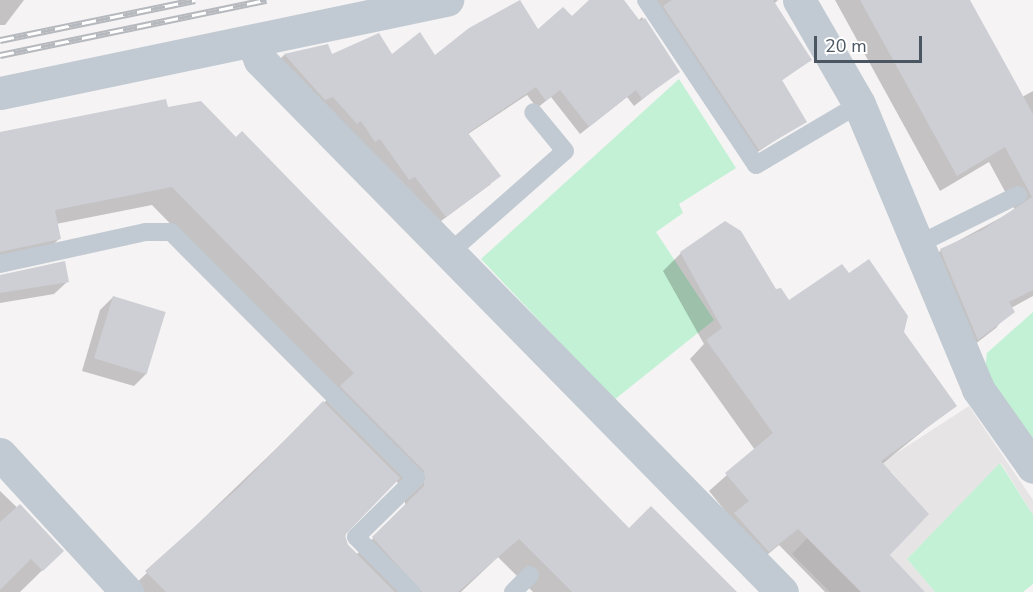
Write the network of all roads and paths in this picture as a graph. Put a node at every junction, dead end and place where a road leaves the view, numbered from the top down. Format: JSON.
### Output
{"nodes":[{"id":1,"x":447,"y":0,"type":"edge"},
{"id":2,"x":646,"y":0,"type":"edge"},
{"id":3,"x":799,"y":0,"type":"edge"},
{"id":4,"x":253,"y":43,"type":"junction"},
{"id":5,"x":0,"y":93,"type":"edge"},
{"id":6,"x":859,"y":104,"type":"junction"},
{"id":7,"x":533,"y":112,"type":"dead end"},
{"id":8,"x":1018,"y":195,"type":"dead end"},
{"id":9,"x":917,"y":245,"type":"junction"},
{"id":10,"x":449,"y":253,"type":"junction"},
{"id":11,"x":0,"y":264,"type":"edge"},
{"id":12,"x":0,"y":454,"type":"edge"},
{"id":13,"x":1033,"y":467,"type":"edge"},
{"id":14,"x":530,"y":575,"type":"dead end"},
{"id":15,"x":127,"y":592,"type":"edge"},
{"id":16,"x":411,"y":592,"type":"edge"},
{"id":17,"x":513,"y":592,"type":"edge"},
{"id":18,"x":782,"y":592,"type":"edge"}],
"edges":[{"from":1,"to":4,"type":"street"},
{"from":2,"to":6,"type":"lane"},
{"from":3,"to":6,"type":"street"},
{"from":4,"to":5,"type":"street"},
{"from":4,"to":10,"type":"street"},
{"from":6,"to":9,"type":"street"},
{"from":7,"to":10,"type":"lane"},
{"from":8,"to":9,"type":"lane"},
{"from":9,"to":13,"type":"street"},
{"from":10,"to":18,"type":"street"},
{"from":11,"to":16,"type":"lane"},
{"from":12,"to":15,"type":"street"},
{"from":14,"to":17,"type":"lane"}]}
